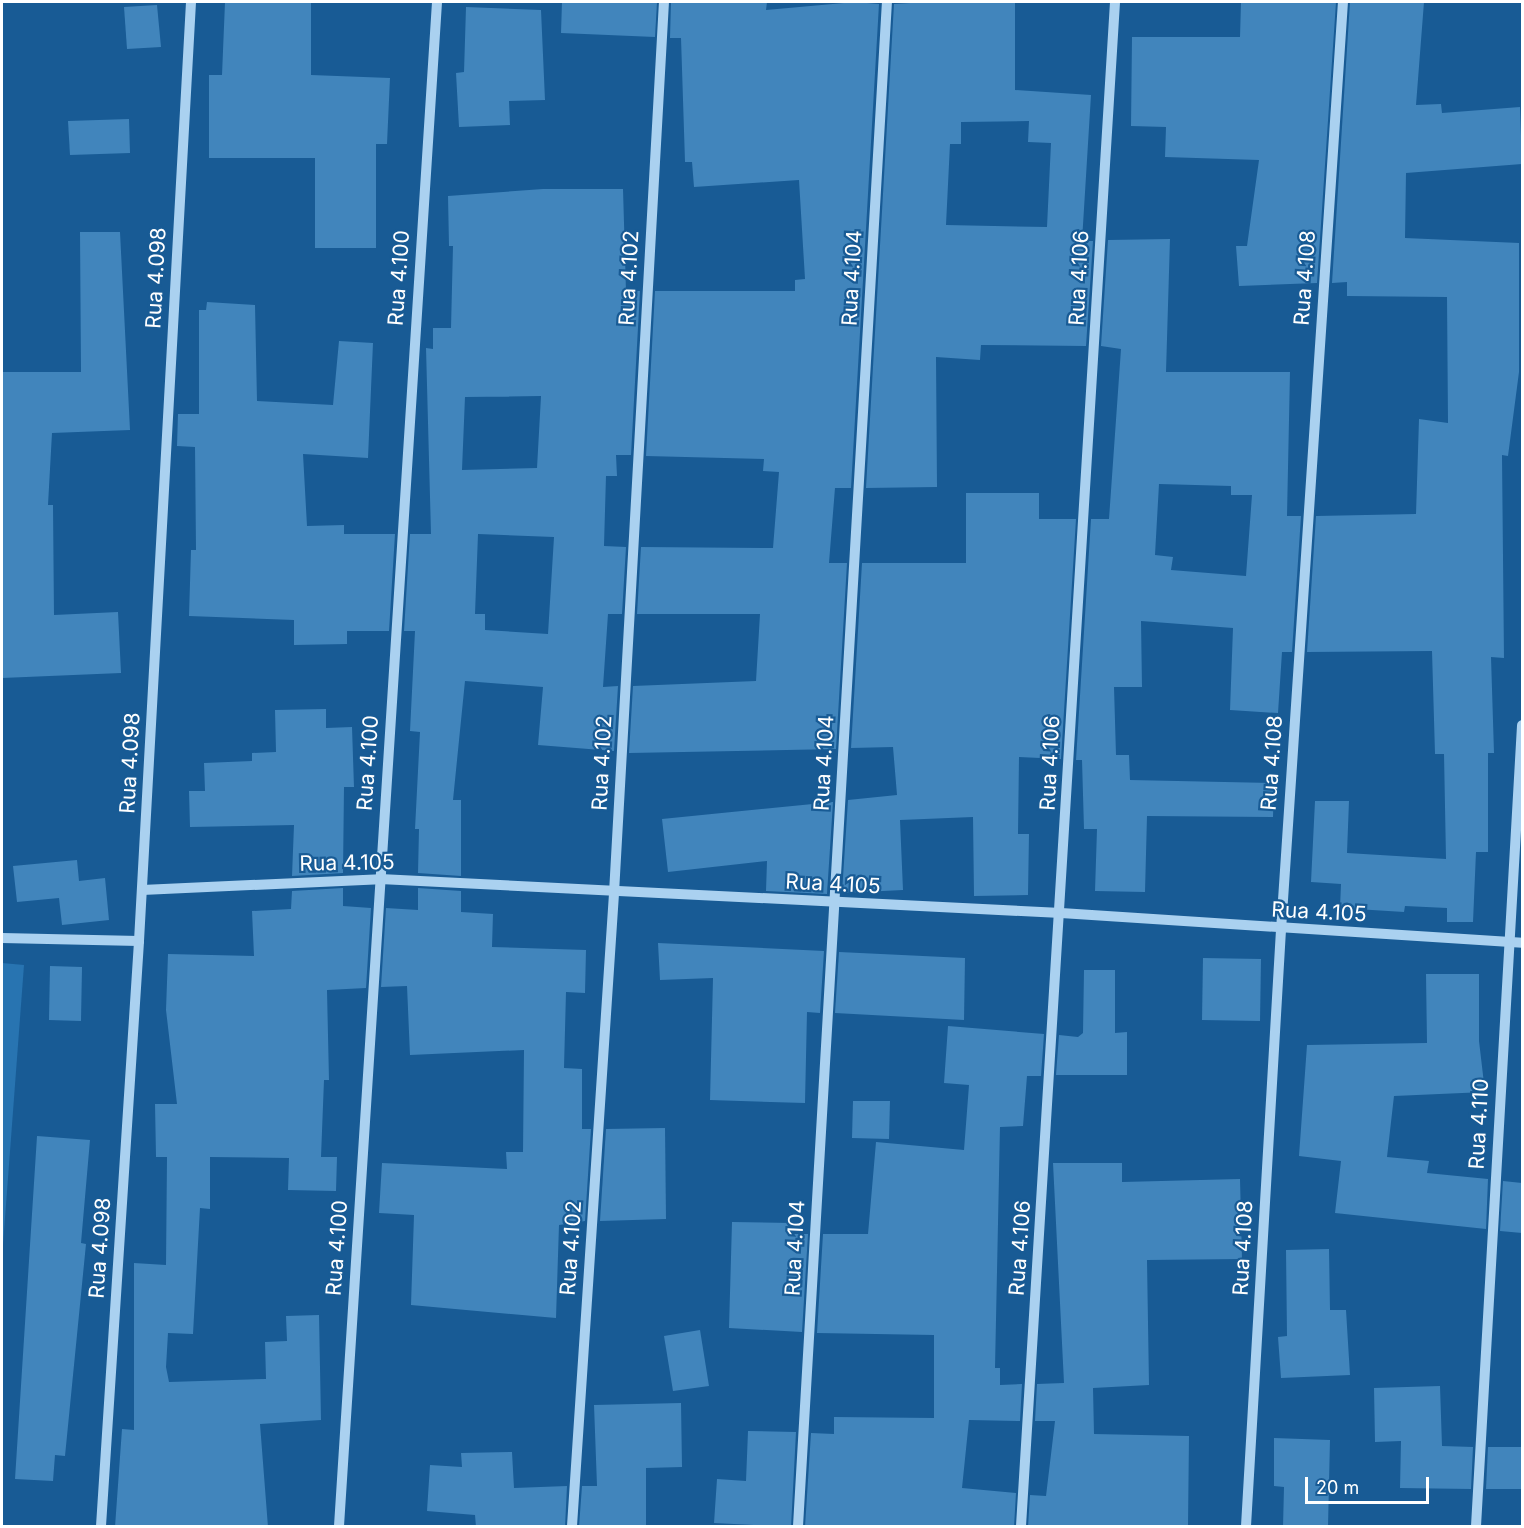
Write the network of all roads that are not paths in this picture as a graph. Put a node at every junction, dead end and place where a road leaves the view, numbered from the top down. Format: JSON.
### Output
{"nodes":[{"id":1,"x":191,"y":2,"type":"edge"},
{"id":2,"x":437,"y":2,"type":"edge"},
{"id":3,"x":664,"y":2,"type":"edge"},
{"id":4,"x":887,"y":2,"type":"edge"},
{"id":5,"x":1115,"y":2,"type":"edge"},
{"id":6,"x":1343,"y":2,"type":"edge"},
{"id":7,"x":1522,"y":724,"type":"edge"},
{"id":8,"x":380,"y":879,"type":"junction"},
{"id":9,"x":142,"y":890,"type":"junction"},
{"id":10,"x":614,"y":893,"type":"junction"},
{"id":11,"x":835,"y":904,"type":"junction"},
{"id":12,"x":1061,"y":913,"type":"junction"},
{"id":13,"x":1281,"y":930,"type":"junction"},
{"id":14,"x":2,"y":938,"type":"edge"},
{"id":15,"x":140,"y":941,"type":"junction"},
{"id":16,"x":1509,"y":942,"type":"junction"},
{"id":17,"x":1522,"y":943,"type":"edge"},
{"id":18,"x":101,"y":1527,"type":"edge"},
{"id":19,"x":339,"y":1527,"type":"edge"},
{"id":20,"x":572,"y":1527,"type":"edge"},
{"id":21,"x":798,"y":1527,"type":"edge"},
{"id":22,"x":1021,"y":1527,"type":"edge"},
{"id":23,"x":1246,"y":1527,"type":"edge"},
{"id":24,"x":1476,"y":1527,"type":"edge"}],
"edges":[{"from":1,"to":9,"type":"street","name":"Rua 4.098"},
{"from":2,"to":8,"type":"street","name":"Rua 4.100"},
{"from":3,"to":10,"type":"street","name":"Rua 4.102"},
{"from":4,"to":11,"type":"street","name":"Rua 4.104"},
{"from":5,"to":12,"type":"street","name":"Rua 4.106"},
{"from":6,"to":13,"type":"street","name":"Rua 4.108"},
{"from":7,"to":16,"type":"street","name":"Rua 4.110"},
{"from":8,"to":9,"type":"street","name":"Rua 4.105"},
{"from":8,"to":10,"type":"street","name":"Rua 4.105"},
{"from":8,"to":19,"type":"street","name":"Rua 4.100"},
{"from":9,"to":15,"type":"street","name":"Rua 4.098"},
{"from":10,"to":11,"type":"street","name":"Rua 4.105"},
{"from":10,"to":20,"type":"street","name":"Rua 4.102"},
{"from":11,"to":12,"type":"street","name":"Rua 4.105"},
{"from":11,"to":21,"type":"street","name":"Rua 4.104"},
{"from":12,"to":13,"type":"street","name":"Rua 4.105"},
{"from":12,"to":22,"type":"street","name":"Rua 4.106"},
{"from":13,"to":16,"type":"street","name":"Rua 4.105"},
{"from":13,"to":23,"type":"street","name":"Rua 4.108"},
{"from":14,"to":15,"type":"street"},
{"from":15,"to":18,"type":"street","name":"Rua 4.098"},
{"from":16,"to":17,"type":"street","name":"Rua 4.105"},
{"from":16,"to":24,"type":"street","name":"Rua 4.110"}]}
